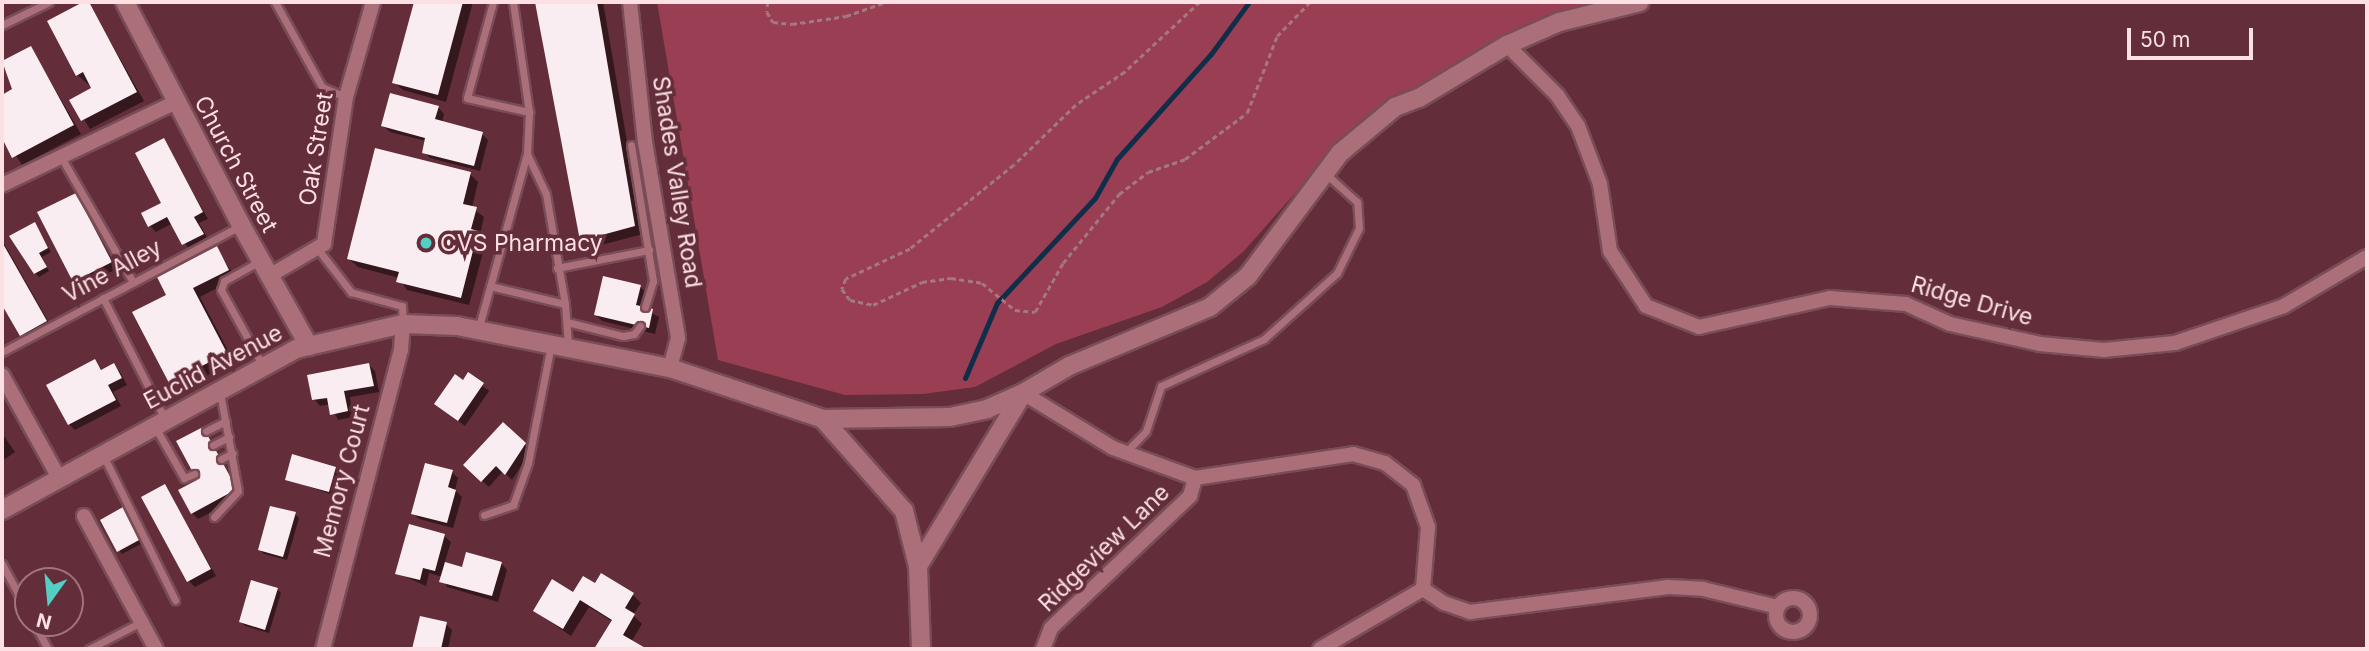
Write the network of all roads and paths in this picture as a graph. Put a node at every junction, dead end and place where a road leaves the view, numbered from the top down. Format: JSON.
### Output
{"nodes":[{"id":1,"x":49,"y":2,"type":"edge"},
{"id":2,"x":125,"y":2,"type":"edge"},
{"id":3,"x":275,"y":2,"type":"edge"},
{"id":4,"x":373,"y":2,"type":"edge"},
{"id":5,"x":493,"y":2,"type":"edge"},
{"id":6,"x":513,"y":2,"type":"edge"},
{"id":7,"x":630,"y":2,"type":"edge"},
{"id":8,"x":768,"y":2,"type":"edge"},
{"id":9,"x":886,"y":2,"type":"edge"},
{"id":10,"x":1200,"y":2,"type":"edge"},
{"id":11,"x":1310,"y":2,"type":"edge"},
{"id":12,"x":1640,"y":2,"type":"edge"},
{"id":13,"x":2,"y":25,"type":"edge"},
{"id":14,"x":1507,"y":45,"type":"junction"},
{"id":15,"x":346,"y":97,"type":"junction"},
{"id":16,"x":176,"y":102,"type":"junction"},
{"id":17,"x":529,"y":112,"type":"junction"},
{"id":18,"x":638,"y":144,"type":"junction"},
{"id":19,"x":622,"y":146,"type":"dead end"},
{"id":20,"x":527,"y":153,"type":"junction"},
{"id":21,"x":61,"y":156,"type":"junction"},
{"id":22,"x":1325,"y":173,"type":"junction"},
{"id":23,"x":2,"y":185,"type":"edge"},
{"id":24,"x":240,"y":225,"type":"junction"},
{"id":25,"x":317,"y":248,"type":"junction"},
{"id":26,"x":649,"y":250,"type":"junction"},
{"id":27,"x":2367,"y":257,"type":"edge"},
{"id":28,"x":557,"y":268,"type":"junction"},
{"id":29,"x":265,"y":269,"type":"junction"},
{"id":30,"x":133,"y":282,"type":"junction"},
{"id":31,"x":490,"y":286,"type":"junction"},
{"id":32,"x":103,"y":298,"type":"junction"},
{"id":33,"x":565,"y":304,"type":"junction"},
{"id":34,"x":645,"y":307,"type":"dead end"},
{"id":35,"x":567,"y":322,"type":"junction"},
{"id":36,"x":403,"y":324,"type":"junction"},
{"id":37,"x":640,"y":326,"type":"dead end"},
{"id":38,"x":478,"y":330,"type":"junction"},
{"id":39,"x":310,"y":346,"type":"junction"},
{"id":40,"x":560,"y":346,"type":"junction"},
{"id":41,"x":2,"y":352,"type":"edge"},
{"id":42,"x":263,"y":366,"type":"junction"},
{"id":43,"x":670,"y":368,"type":"junction"},
{"id":44,"x":2,"y":375,"type":"edge"},
{"id":45,"x":219,"y":389,"type":"junction"},
{"id":46,"x":1023,"y":393,"type":"junction"},
{"id":47,"x":823,"y":419,"type":"junction"},
{"id":48,"x":226,"y":421,"type":"junction"},
{"id":49,"x":159,"y":422,"type":"junction"},
{"id":50,"x":206,"y":431,"type":"dead end"},
{"id":51,"x":229,"y":437,"type":"junction"},
{"id":52,"x":214,"y":445,"type":"dead end"},
{"id":53,"x":179,"y":446,"type":"dead end"},
{"id":54,"x":168,"y":451,"type":"junction"},
{"id":55,"x":233,"y":453,"type":"junction"},
{"id":56,"x":1125,"y":453,"type":"junction"},
{"id":57,"x":103,"y":456,"type":"junction"},
{"id":58,"x":186,"y":459,"type":"dead end"},
{"id":59,"x":221,"y":459,"type":"dead end"},
{"id":60,"x":176,"y":464,"type":"junction"},
{"id":61,"x":194,"y":474,"type":"dead end"},
{"id":62,"x":59,"y":478,"type":"junction"},
{"id":63,"x":1195,"y":478,"type":"junction"},
{"id":64,"x":2,"y":510,"type":"edge"},
{"id":65,"x":484,"y":514,"type":"dead end"},
{"id":66,"x":84,"y":516,"type":"dead end"},
{"id":67,"x":214,"y":517,"type":"dead end"},
{"id":68,"x":2,"y":564,"type":"edge"},
{"id":69,"x":918,"y":566,"type":"junction"},
{"id":70,"x":14,"y":586,"type":"edge"},
{"id":71,"x":1423,"y":589,"type":"junction"},
{"id":72,"x":175,"y":600,"type":"dead end"},
{"id":73,"x":1778,"y":607,"type":"dead end"},
{"id":74,"x":141,"y":622,"type":"junction"},
{"id":75,"x":89,"y":649,"type":"edge"},
{"id":76,"x":156,"y":649,"type":"edge"},
{"id":77,"x":323,"y":649,"type":"edge"},
{"id":78,"x":921,"y":649,"type":"edge"},
{"id":79,"x":1043,"y":649,"type":"edge"},
{"id":80,"x":1320,"y":649,"type":"edge"}],
"edges":[{"from":1,"to":13,"type":"lane"},
{"from":2,"to":16,"type":"street","name":"Church Street"},
{"from":3,"to":15,"type":"lane"},
{"from":4,"to":15,"type":"street","name":"Oak Street"},
{"from":5,"to":17,"type":"lane"},
{"from":6,"to":17,"type":"lane"},
{"from":7,"to":18,"type":"street","name":"Shades Valley Road"},
{"from":8,"to":9,"type":"path"},
{"from":10,"to":11,"type":"path"},
{"from":12,"to":14,"type":"street"},
{"from":14,"to":22,"type":"street"},
{"from":14,"to":27,"type":"street","name":"Ridge Drive"},
{"from":15,"to":25,"type":"street","name":"Oak Street"},
{"from":16,"to":21,"type":"street"},
{"from":16,"to":24,"type":"street","name":"Church Street"},
{"from":17,"to":20,"type":"lane"},
{"from":18,"to":19,"type":"lane"},
{"from":18,"to":26,"type":"lane"},
{"from":18,"to":43,"type":"street","name":"Shades Valley Road"},
{"from":20,"to":28,"type":"lane"},
{"from":20,"to":31,"type":"lane"},
{"from":21,"to":23,"type":"street"},
{"from":21,"to":30,"type":"lane"},
{"from":22,"to":46,"type":"street"},
{"from":22,"to":56,"type":"lane"},
{"from":24,"to":29,"type":"street","name":"Church Street"},
{"from":24,"to":30,"type":"lane","name":"Vine Alley"},
{"from":25,"to":29,"type":"street"},
{"from":25,"to":36,"type":"lane"},
{"from":26,"to":28,"type":"lane"},
{"from":26,"to":34,"type":"lane"},
{"from":28,"to":33,"type":"lane"},
{"from":29,"to":39,"type":"street","name":"Church Street"},
{"from":29,"to":42,"type":"lane"},
{"from":30,"to":32,"type":"lane","name":"Vine Alley"},
{"from":31,"to":33,"type":"lane"},
{"from":31,"to":38,"type":"lane"},
{"from":32,"to":41,"type":"lane","name":"Vine Alley"},
{"from":32,"to":49,"type":"lane"},
{"from":33,"to":35,"type":"lane"},
{"from":35,"to":37,"type":"lane"},
{"from":35,"to":40,"type":"lane"},
{"from":36,"to":38,"type":"street","name":"Euclid Avenue"},
{"from":36,"to":39,"type":"street","name":"Euclid Avenue"},
{"from":36,"to":77,"type":"street","name":"Memory Court"},
{"from":38,"to":40,"type":"street","name":"Euclid Avenue"},
{"from":39,"to":42,"type":"street","name":"Euclid Avenue"},
{"from":40,"to":43,"type":"street","name":"Euclid Avenue"},
{"from":40,"to":65,"type":"lane"},
{"from":42,"to":45,"type":"street","name":"Euclid Avenue"},
{"from":43,"to":47,"type":"street","name":"Euclid Avenue"},
{"from":44,"to":62,"type":"street"},
{"from":45,"to":48,"type":"lane"},
{"from":45,"to":49,"type":"street","name":"Euclid Avenue"},
{"from":46,"to":47,"type":"street"},
{"from":46,"to":56,"type":"street"},
{"from":46,"to":69,"type":"street"},
{"from":47,"to":69,"type":"street"},
{"from":48,"to":50,"type":"lane"},
{"from":48,"to":51,"type":"lane"},
{"from":49,"to":54,"type":"lane"},
{"from":49,"to":57,"type":"street","name":"Euclid Avenue"},
{"from":51,"to":52,"type":"lane"},
{"from":51,"to":55,"type":"lane"},
{"from":53,"to":54,"type":"lane"},
{"from":54,"to":60,"type":"lane"},
{"from":55,"to":59,"type":"lane"},
{"from":55,"to":67,"type":"lane"},
{"from":56,"to":63,"type":"street"},
{"from":57,"to":62,"type":"street","name":"Euclid Avenue"},
{"from":57,"to":72,"type":"lane"},
{"from":58,"to":60,"type":"lane"},
{"from":60,"to":61,"type":"lane"},
{"from":62,"to":64,"type":"street","name":"Euclid Avenue"},
{"from":63,"to":71,"type":"street"},
{"from":63,"to":79,"type":"street","name":"Ridgeview Lane"},
{"from":66,"to":74,"type":"street"},
{"from":68,"to":70,"type":"lane"},
{"from":69,"to":78,"type":"street"},
{"from":71,"to":73,"type":"street"},
{"from":71,"to":80,"type":"street"},
{"from":74,"to":75,"type":"lane"},
{"from":74,"to":76,"type":"street"}]}
